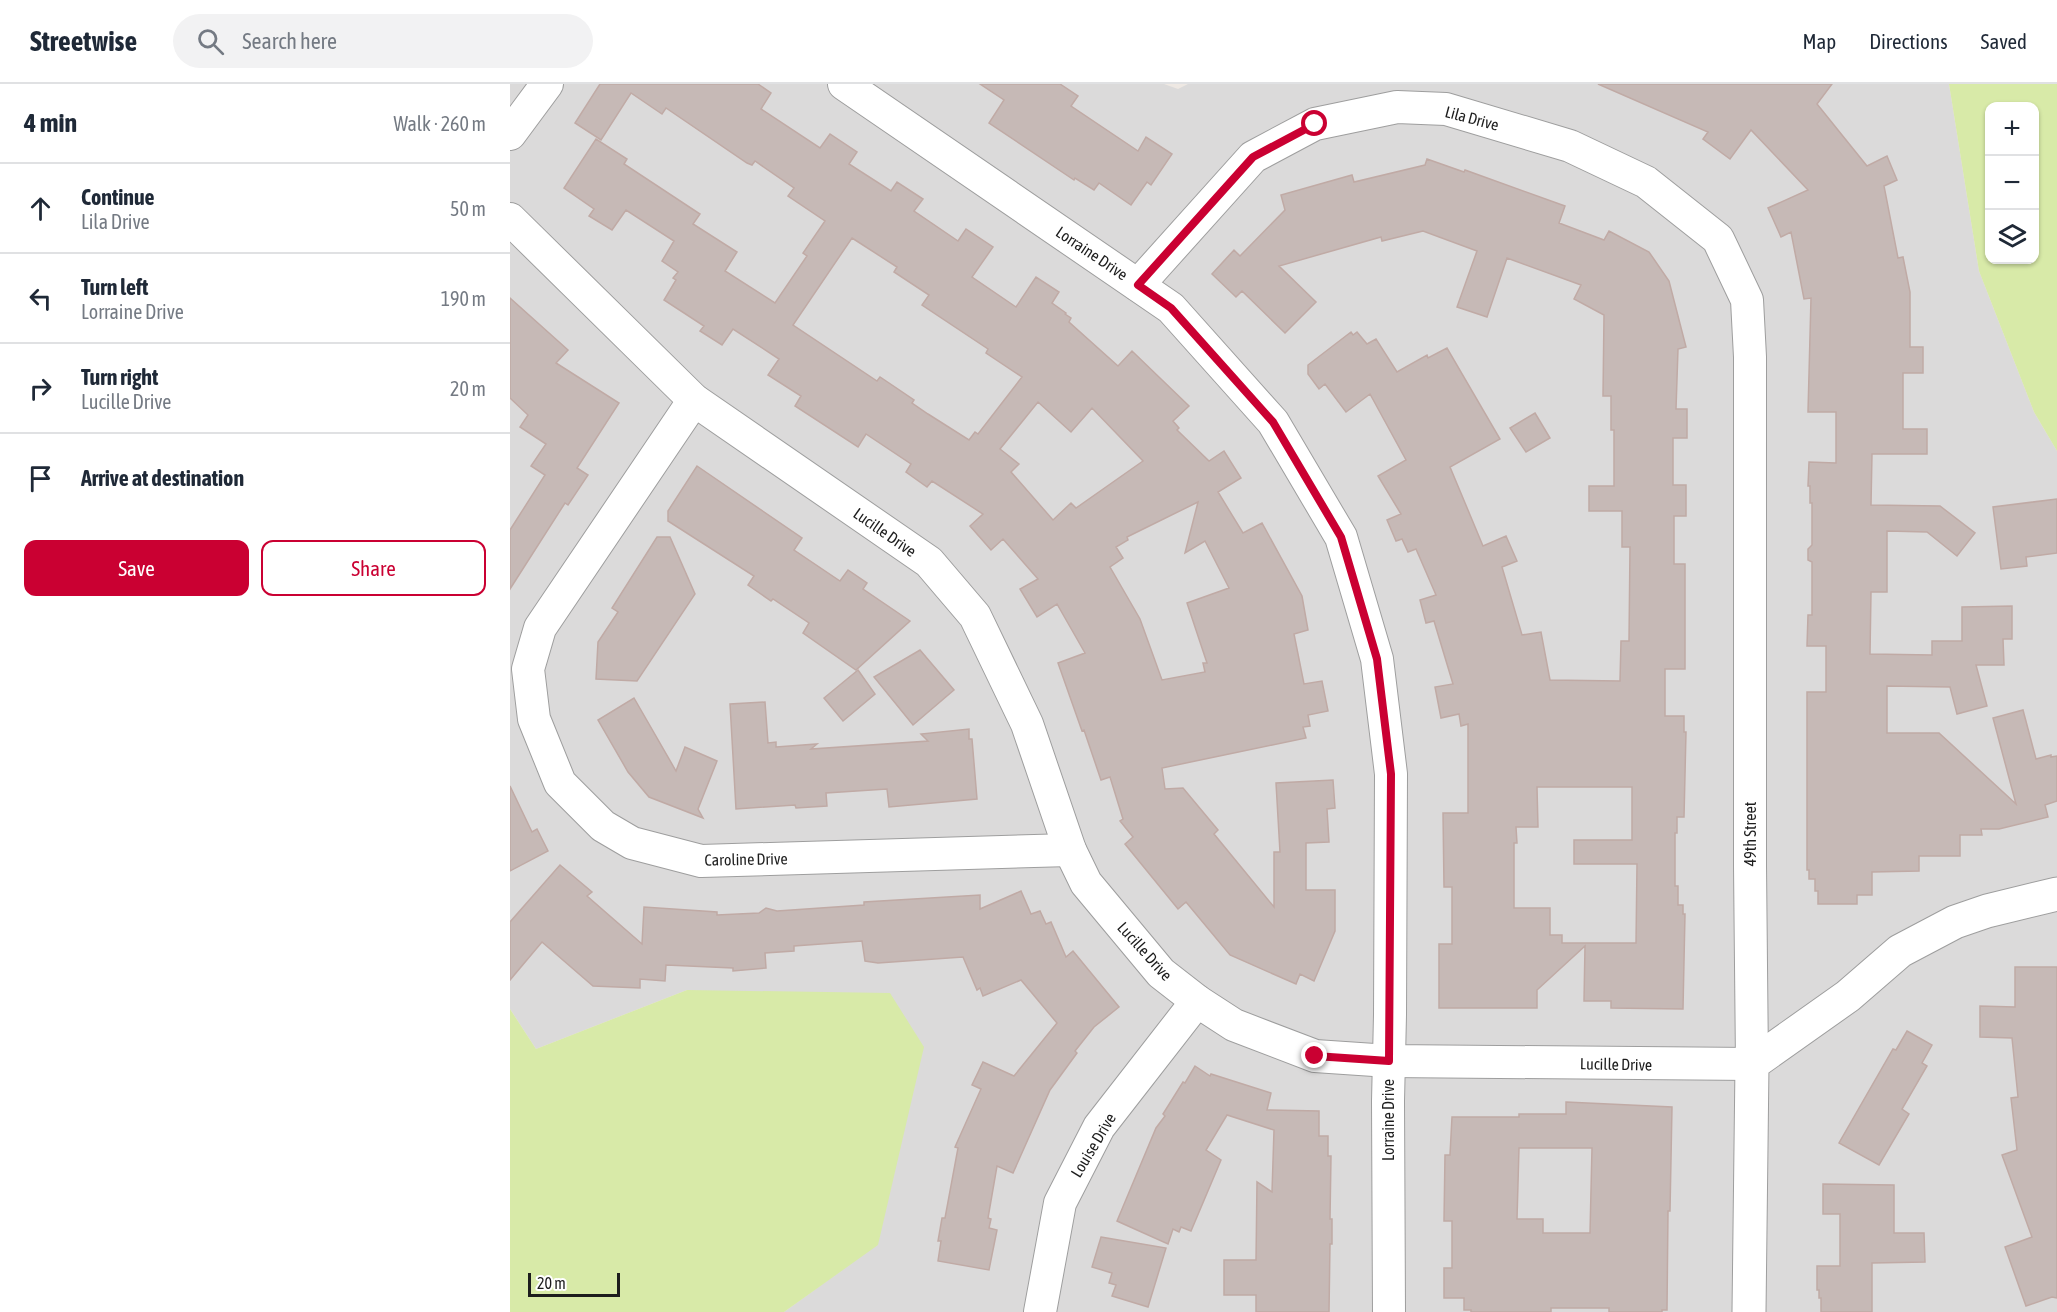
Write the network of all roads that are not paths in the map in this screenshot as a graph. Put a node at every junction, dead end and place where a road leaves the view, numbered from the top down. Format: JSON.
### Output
{"nodes":[{"id":1,"x":547,"y":84,"type":"edge"},
{"id":2,"x":844,"y":84,"type":"edge"},
{"id":3,"x":510,"y":134,"type":"edge"},
{"id":4,"x":510,"y":219,"type":"edge"},
{"id":5,"x":1138,"y":285,"type":"junction"},
{"id":6,"x":1750,"y":357,"type":"joint"},
{"id":7,"x":694,"y":400,"type":"junction"},
{"id":8,"x":1070,"y":850,"type":"junction"},
{"id":9,"x":2057,"y":894,"type":"edge"},
{"id":10,"x":1197,"y":1001,"type":"junction"},
{"id":11,"x":1389,"y":1061,"type":"junction"},
{"id":12,"x":1752,"y":1064,"type":"junction"},
{"id":13,"x":1040,"y":1312,"type":"edge"},
{"id":14,"x":1389,"y":1312,"type":"edge"},
{"id":15,"x":1749,"y":1312,"type":"edge"}],
"edges":[{"from":1,"to":3,"type":"street"},
{"from":2,"to":5,"type":"street","name":"Lorraine Drive"},
{"from":4,"to":7,"type":"street","name":"Lucille Drive"},
{"from":5,"to":6,"type":"street","name":"Lila Drive"},
{"from":5,"to":11,"type":"street","name":"Lorraine Drive"},
{"from":6,"to":12,"type":"street","name":"49th Street"},
{"from":7,"to":8,"type":"street","name":"Lucille Drive"},
{"from":7,"to":8,"type":"street","name":"Caroline Drive"},
{"from":8,"to":10,"type":"street","name":"Lucille Drive"},
{"from":9,"to":12,"type":"street"},
{"from":10,"to":11,"type":"street","name":"Lucille Drive"},
{"from":10,"to":13,"type":"street","name":"Louise Drive"},
{"from":11,"to":12,"type":"street","name":"Lucille Drive"},
{"from":11,"to":14,"type":"street","name":"Lorraine Drive"},
{"from":12,"to":15,"type":"street","name":"49th Street"}]}
